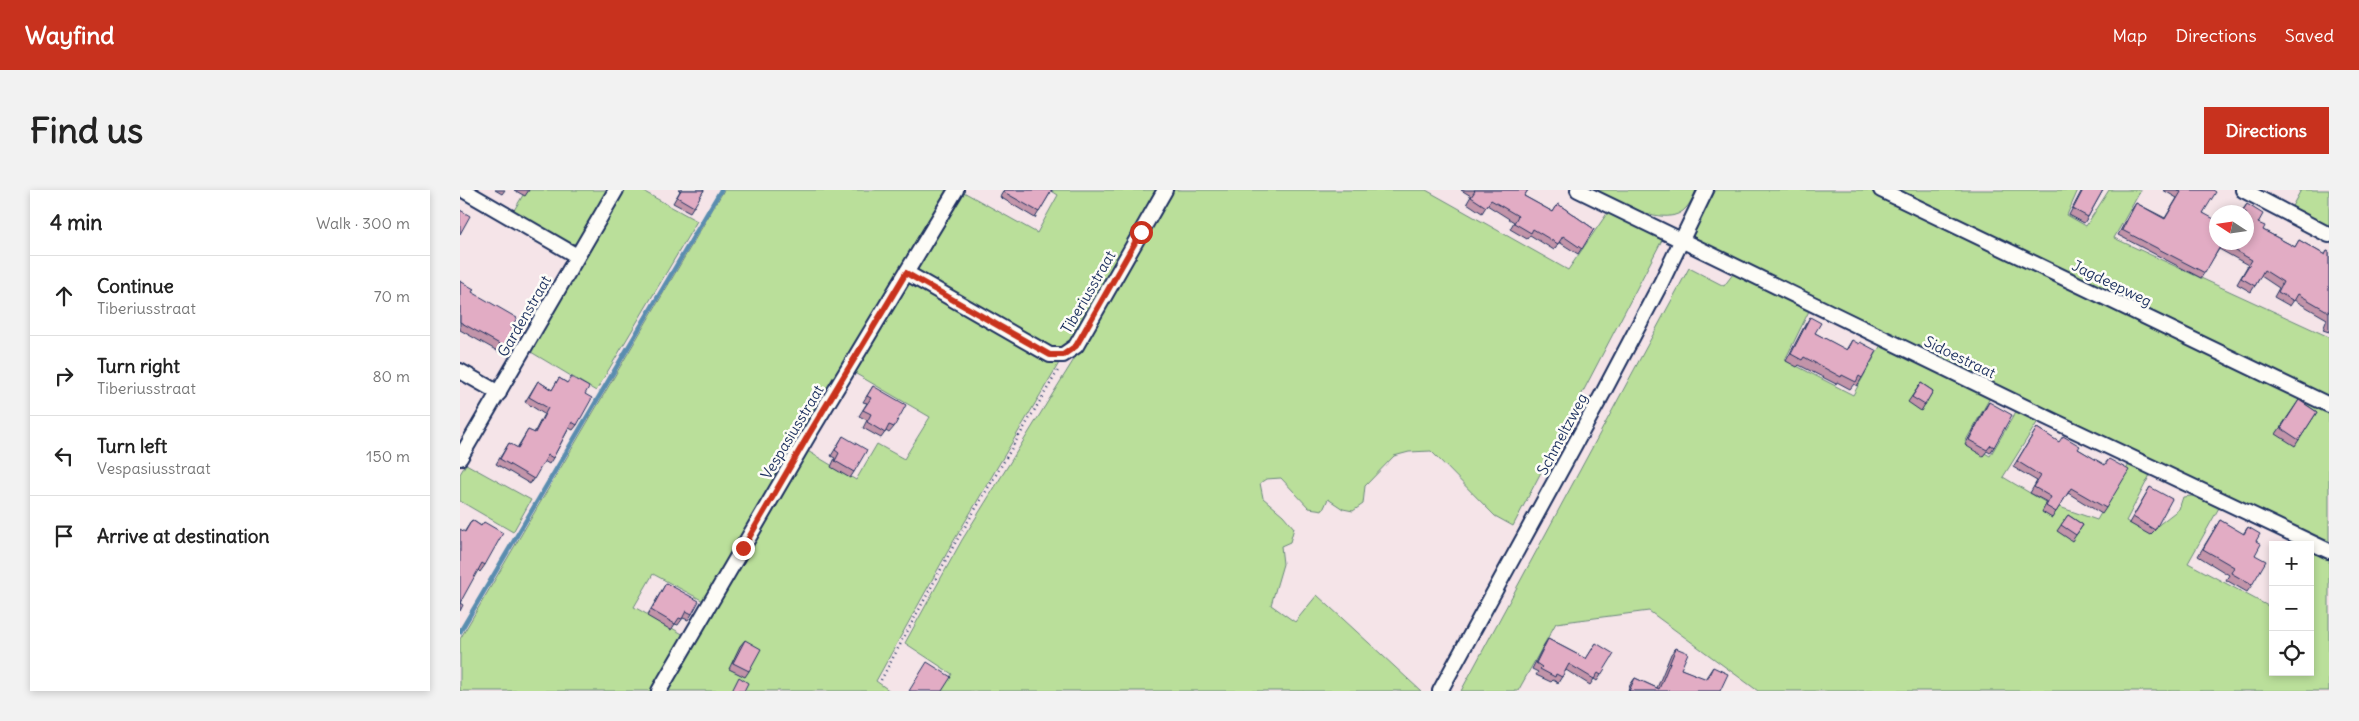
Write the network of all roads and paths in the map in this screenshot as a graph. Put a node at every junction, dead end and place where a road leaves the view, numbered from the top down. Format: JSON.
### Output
{"nodes":[{"id":1,"x":464,"y":190,"type":"edge"},
{"id":2,"x":616,"y":190,"type":"edge"},
{"id":3,"x":956,"y":190,"type":"edge"},
{"id":4,"x":1165,"y":190,"type":"edge"},
{"id":5,"x":1578,"y":190,"type":"edge"},
{"id":6,"x":1706,"y":190,"type":"edge"},
{"id":7,"x":1881,"y":190,"type":"edge"},
{"id":8,"x":2243,"y":190,"type":"edge"},
{"id":9,"x":2329,"y":235,"type":"edge"},
{"id":10,"x":1680,"y":241,"type":"junction"},
{"id":11,"x":577,"y":256,"type":"junction"},
{"id":12,"x":906,"y":273,"type":"junction"},
{"id":13,"x":1063,"y":355,"type":"junction"},
{"id":14,"x":460,"y":371,"type":"edge"},
{"id":15,"x":499,"y":393,"type":"junction"},
{"id":16,"x":2329,"y":405,"type":"edge"},
{"id":17,"x":460,"y":458,"type":"edge"},
{"id":18,"x":2329,"y":551,"type":"edge"},
{"id":19,"x":881,"y":680,"type":"dead end"},
{"id":20,"x":659,"y":691,"type":"edge"},
{"id":21,"x":1440,"y":691,"type":"edge"}],
"edges":[{"from":1,"to":11,"type":"street"},
{"from":2,"to":11,"type":"street","name":"Gardenstraat"},
{"from":3,"to":12,"type":"street","name":"Vespasiusstraat"},
{"from":4,"to":13,"type":"street","name":"Tiberiusstraat"},
{"from":5,"to":10,"type":"street","name":"Sidoestraat"},
{"from":6,"to":10,"type":"street","name":"Schmeltzweg"},
{"from":7,"to":16,"type":"street","name":"Jagdeepweg"},
{"from":8,"to":9,"type":"street"},
{"from":10,"to":18,"type":"street","name":"Sidoestraat"},
{"from":10,"to":21,"type":"street","name":"Schmeltzweg"},
{"from":11,"to":15,"type":"street","name":"Gardenstraat"},
{"from":12,"to":13,"type":"street","name":"Tiberiusstraat"},
{"from":12,"to":20,"type":"street","name":"Vespasiusstraat"},
{"from":13,"to":19,"type":"path"},
{"from":14,"to":15,"type":"street"},
{"from":15,"to":17,"type":"street","name":"Gardenstraat"}]}
